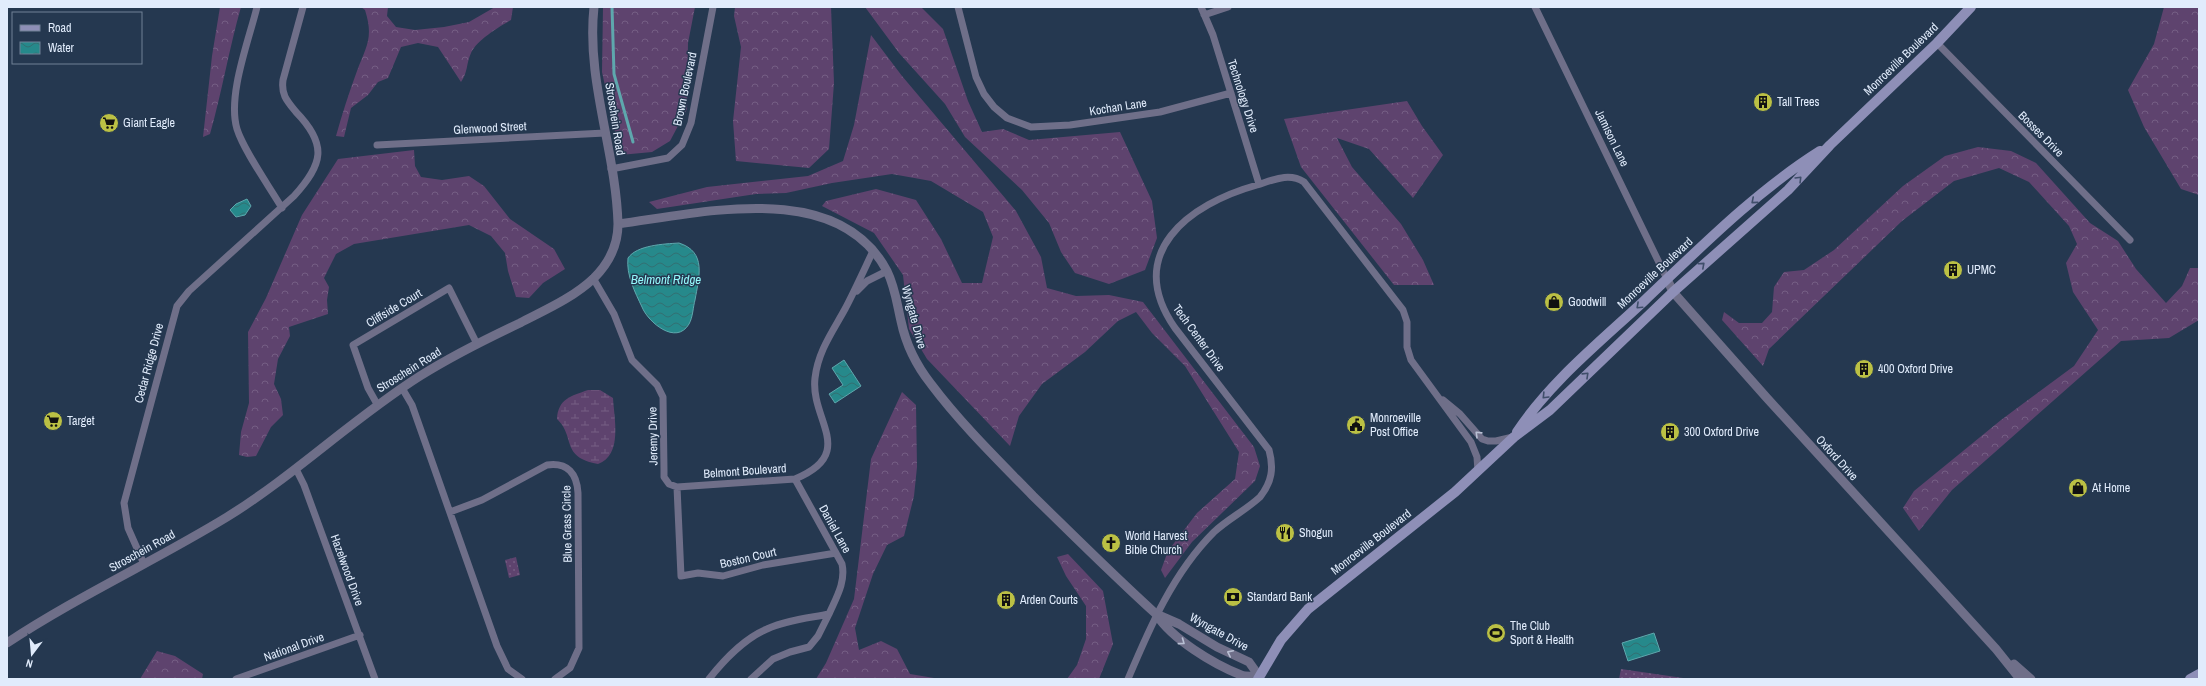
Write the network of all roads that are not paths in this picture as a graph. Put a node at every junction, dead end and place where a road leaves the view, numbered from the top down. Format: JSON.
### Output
{"nodes":[{"id":1,"x":257,"y":7,"type":"edge"},
{"id":2,"x":303,"y":7,"type":"edge"},
{"id":3,"x":594,"y":7,"type":"edge"},
{"id":4,"x":713,"y":7,"type":"edge"},
{"id":5,"x":958,"y":7,"type":"edge"},
{"id":6,"x":1201,"y":7,"type":"edge"},
{"id":7,"x":1228,"y":7,"type":"edge"},
{"id":8,"x":1535,"y":7,"type":"edge"},
{"id":9,"x":1971,"y":7,"type":"edge"},
{"id":10,"x":1204,"y":15,"type":"junction"},
{"id":11,"x":1937,"y":43,"type":"junction"},
{"id":12,"x":1231,"y":93,"type":"junction"},
{"id":13,"x":604,"y":133,"type":"junction"},
{"id":14,"x":1830,"y":145,"type":"junction"},
{"id":15,"x":377,"y":146,"type":"dead end"},
{"id":16,"x":611,"y":169,"type":"junction"},
{"id":17,"x":1259,"y":184,"type":"junction"},
{"id":18,"x":282,"y":208,"type":"junction"},
{"id":19,"x":618,"y":224,"type":"junction"},
{"id":20,"x":2130,"y":240,"type":"dead end"},
{"id":21,"x":873,"y":251,"type":"junction"},
{"id":22,"x":887,"y":271,"type":"junction"},
{"id":23,"x":594,"y":278,"type":"junction"},
{"id":24,"x":1667,"y":279,"type":"junction"},
{"id":25,"x":1673,"y":292,"type":"junction"},
{"id":26,"x":852,"y":295,"type":"junction"},
{"id":27,"x":477,"y":344,"type":"junction"},
{"id":28,"x":402,"y":388,"type":"junction"},
{"id":29,"x":1438,"y":396,"type":"junction"},
{"id":30,"x":377,"y":404,"type":"junction"},
{"id":31,"x":1514,"y":436,"type":"junction"},
{"id":32,"x":296,"y":469,"type":"junction"},
{"id":33,"x":1478,"y":471,"type":"junction"},
{"id":34,"x":795,"y":479,"type":"junction"},
{"id":35,"x":677,"y":487,"type":"junction"},
{"id":36,"x":450,"y":512,"type":"junction"},
{"id":37,"x":836,"y":553,"type":"junction"},
{"id":38,"x":144,"y":564,"type":"junction"},
{"id":39,"x":829,"y":614,"type":"junction"},
{"id":40,"x":1156,"y":614,"type":"junction"},
{"id":41,"x":360,"y":635,"type":"junction"},
{"id":42,"x":7,"y":643,"type":"edge"},
{"id":43,"x":1996,"y":649,"type":"junction"},
{"id":44,"x":2199,"y":674,"type":"edge"},
{"id":45,"x":1259,"y":678,"type":"edge"},
{"id":46,"x":236,"y":679,"type":"edge"},
{"id":47,"x":375,"y":679,"type":"edge"},
{"id":48,"x":522,"y":679,"type":"edge"},
{"id":49,"x":555,"y":679,"type":"edge"},
{"id":50,"x":709,"y":679,"type":"edge"},
{"id":51,"x":751,"y":679,"type":"edge"},
{"id":52,"x":1128,"y":679,"type":"edge"},
{"id":53,"x":2020,"y":679,"type":"edge"},
{"id":54,"x":2031,"y":679,"type":"edge"},
{"id":55,"x":2190,"y":679,"type":"edge"}],
"edges":[{"from":1,"to":18,"type":"street"},
{"from":2,"to":18,"type":"street","name":"Cedar Ridge Drive"},
{"from":3,"to":13,"type":"street","name":"Stroschein Road"},
{"from":4,"to":16,"type":"street","name":"Brown Boulevard"},
{"from":5,"to":12,"type":"street","name":"Kochan Lane"},
{"from":6,"to":10,"type":"street","name":"Technology Drive"},
{"from":7,"to":10,"type":"street"},
{"from":8,"to":24,"type":"street","name":"Jamison Lane"},
{"from":9,"to":11,"type":"main road","name":"Monroeville Boulevard"},
{"from":10,"to":12,"type":"street","name":"Technology Drive"},
{"from":11,"to":14,"type":"main road","name":"Monroeville Boulevard"},
{"from":11,"to":20,"type":"street","name":"Bosses Drive"},
{"from":12,"to":17,"type":"street","name":"Technology Drive"},
{"from":13,"to":15,"type":"street","name":"Glenwood Street"},
{"from":13,"to":16,"type":"street","name":"Stroschein Road"},
{"from":14,"to":24,"type":"main road","name":"Monroeville Boulevard","one_way":true},
{"from":25,"to":14,"type":"main road","name":"Monroeville Boulevard","one_way":true},
{"from":16,"to":19,"type":"street","name":"Stroschein Road"},
{"from":17,"to":29,"type":"street","name":"Tech Center Drive"},
{"from":17,"to":40,"type":"street","name":"Tech Center Drive"},
{"from":18,"to":38,"type":"street","name":"Cedar Ridge Drive"},
{"from":19,"to":21,"type":"street","name":"Wyngate Drive"},
{"from":19,"to":23,"type":"street","name":"Stroschein Road"},
{"from":21,"to":22,"type":"street","name":"Wyngate Drive"},
{"from":21,"to":26,"type":"street","name":"Belmont Boulevard"},
{"from":22,"to":26,"type":"street","name":"Belmont Boulevard"},
{"from":22,"to":40,"type":"street","name":"Wyngate Drive"},
{"from":23,"to":27,"type":"street","name":"Stroschein Road"},
{"from":23,"to":35,"type":"street","name":"Jeremy Drive"},
{"from":24,"to":25,"type":"street","name":"Oxford Drive"},
{"from":24,"to":31,"type":"main road","name":"Monroeville Boulevard","one_way":true},
{"from":31,"to":25,"type":"main road","name":"Monroeville Boulevard","one_way":true},
{"from":25,"to":43,"type":"street","name":"Oxford Drive"},
{"from":26,"to":34,"type":"street","name":"Belmont Boulevard"},
{"from":27,"to":28,"type":"street","name":"Stroschein Road"},
{"from":27,"to":30,"type":"street","name":"Cliffside Court"},
{"from":28,"to":30,"type":"street","name":"Stroschein Road"},
{"from":28,"to":36,"type":"street"},
{"from":31,"to":29,"type":"street","name":"Tech Center Drive","one_way":true},
{"from":29,"to":33,"type":"street","name":"Tech Center Drive"},
{"from":30,"to":32,"type":"street","name":"Stroschein Road"},
{"from":31,"to":33,"type":"main road","name":"Monroeville Boulevard"},
{"from":32,"to":38,"type":"street","name":"Stroschein Road"},
{"from":32,"to":41,"type":"street","name":"Hazelwood Drive"},
{"from":33,"to":45,"type":"main road","name":"Monroeville Boulevard"},
{"from":34,"to":35,"type":"street","name":"Belmont Boulevard"},
{"from":34,"to":37,"type":"street","name":"Daniel Lane"},
{"from":35,"to":37,"type":"street","name":"Boston Court"},
{"from":36,"to":48,"type":"street"},
{"from":36,"to":49,"type":"street","name":"Blue Grass Circle"},
{"from":37,"to":39,"type":"street","name":"Daniel Lane"},
{"from":38,"to":42,"type":"street","name":"Stroschein Road"},
{"from":39,"to":50,"type":"street"},
{"from":39,"to":51,"type":"street","name":"Daniel Lane"},
{"from":45,"to":40,"type":"street","name":"Wyngate Drive","one_way":true},
{"from":40,"to":45,"type":"street","name":"Wyngate Drive","one_way":true},
{"from":40,"to":52,"type":"street","name":"Tech Center Drive"},
{"from":41,"to":46,"type":"street","name":"National Drive"},
{"from":41,"to":47,"type":"street","name":"Hazelwood Drive"},
{"from":43,"to":53,"type":"street","name":"Oxford Drive"},
{"from":43,"to":54,"type":"street","name":"Oxford Drive"},
{"from":44,"to":55,"type":"main road"}]}
